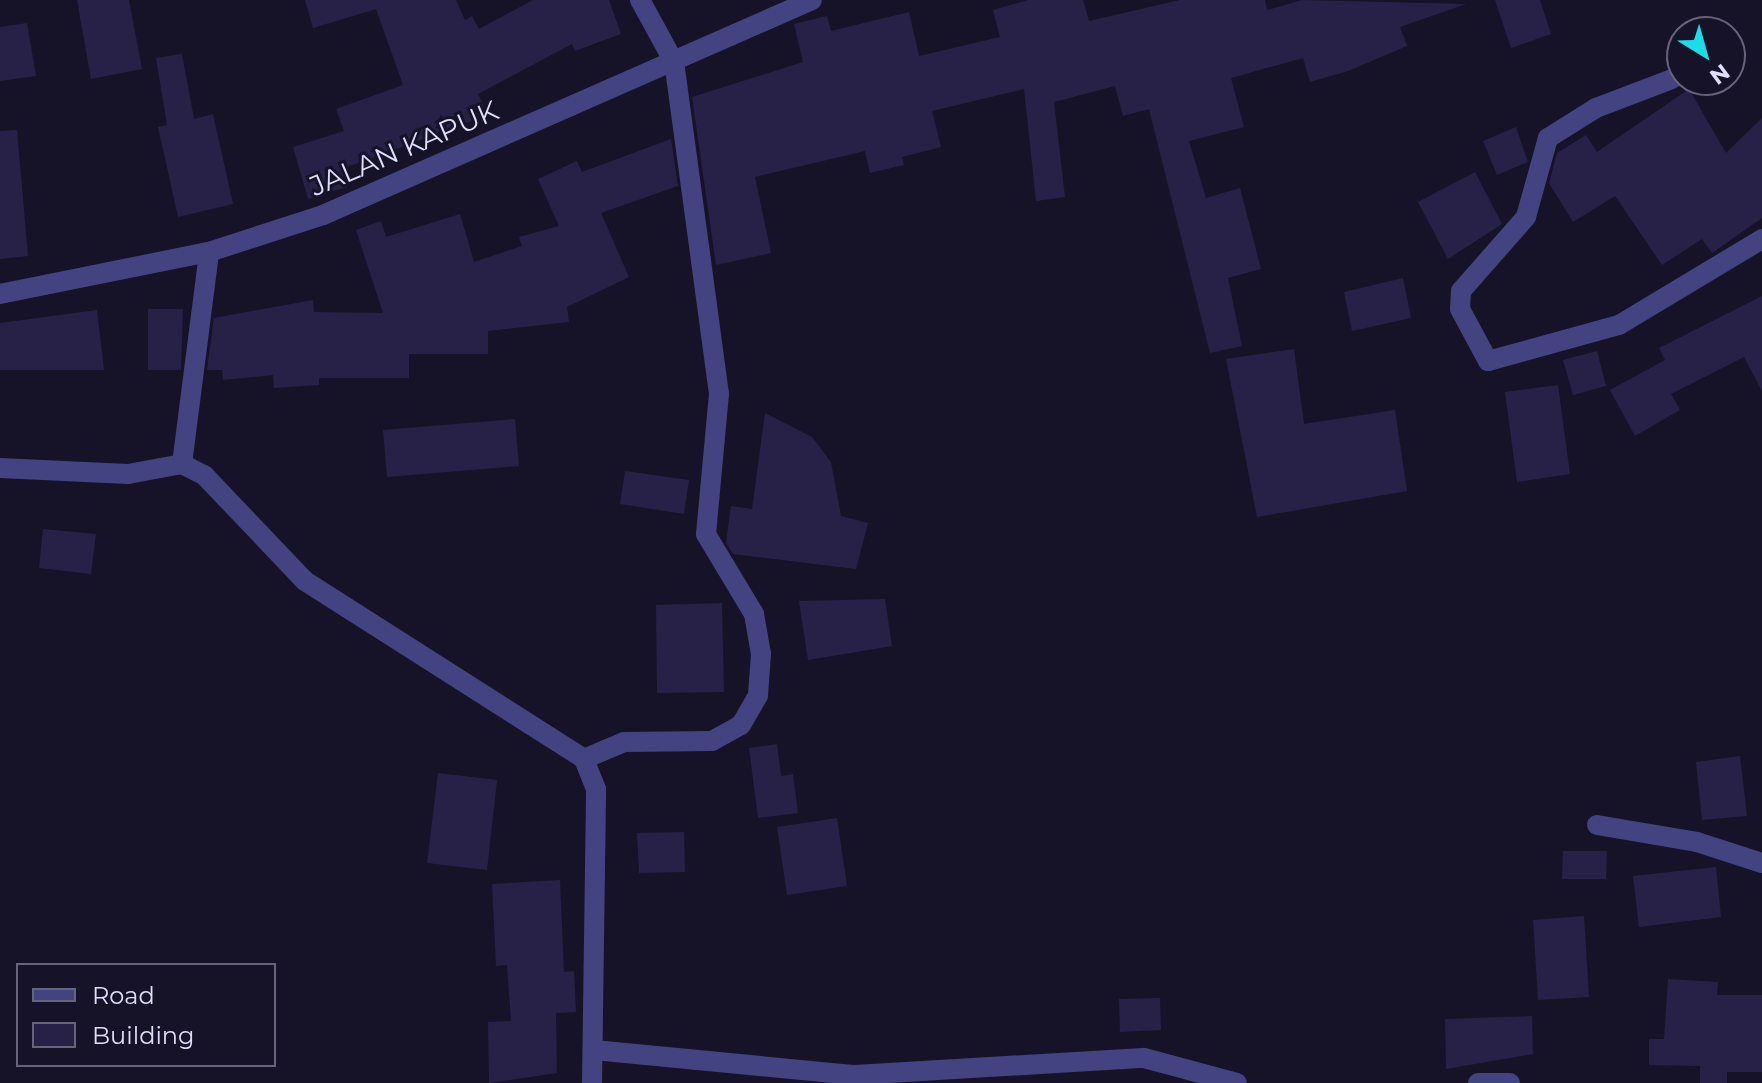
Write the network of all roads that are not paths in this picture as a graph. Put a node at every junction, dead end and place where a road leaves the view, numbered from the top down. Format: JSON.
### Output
{"nodes":[{"id":1,"x":640,"y":0,"type":"edge"},
{"id":2,"x":812,"y":0,"type":"edge"},
{"id":3,"x":674,"y":62,"type":"junction"},
{"id":4,"x":1666,"y":81,"type":"edge"},
{"id":5,"x":1762,"y":239,"type":"edge"},
{"id":6,"x":209,"y":252,"type":"junction"},
{"id":7,"x":0,"y":294,"type":"edge"},
{"id":8,"x":182,"y":464,"type":"junction"},
{"id":9,"x":0,"y":468,"type":"edge"},
{"id":10,"x":584,"y":759,"type":"junction"},
{"id":11,"x":1597,"y":825,"type":"dead end"},
{"id":12,"x":1762,"y":863,"type":"edge"},
{"id":13,"x":594,"y":1050,"type":"junction"},
{"id":14,"x":592,"y":1083,"type":"edge"},
{"id":15,"x":1237,"y":1083,"type":"edge"},
{"id":16,"x":1478,"y":1083,"type":"edge"},
{"id":17,"x":1510,"y":1083,"type":"edge"}],
"edges":[{"from":1,"to":3,"type":"street"},
{"from":2,"to":3,"type":"street","name":"JALAN KAPUK"},
{"from":3,"to":6,"type":"street","name":"JALAN KAPUK"},
{"from":3,"to":10,"type":"street"},
{"from":4,"to":5,"type":"street"},
{"from":6,"to":7,"type":"street","name":"JALAN KAPUK"},
{"from":6,"to":8,"type":"street"},
{"from":8,"to":9,"type":"street"},
{"from":8,"to":10,"type":"street"},
{"from":10,"to":13,"type":"street"},
{"from":11,"to":12,"type":"street"},
{"from":13,"to":14,"type":"street"},
{"from":13,"to":15,"type":"street"},
{"from":16,"to":17,"type":"street"}]}
